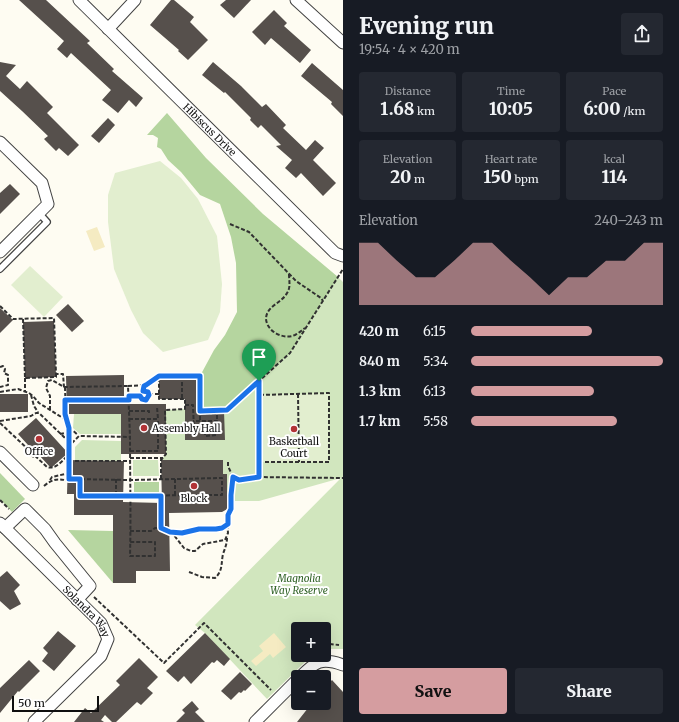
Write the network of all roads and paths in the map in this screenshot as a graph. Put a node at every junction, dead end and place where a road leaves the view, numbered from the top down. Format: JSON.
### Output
{"nodes":[{"id":1,"x":79,"y":0,"type":"edge"},
{"id":2,"x":135,"y":0,"type":"edge"},
{"id":3,"x":296,"y":0,"type":"edge"},
{"id":4,"x":108,"y":29,"type":"junction"},
{"id":5,"x":343,"y":43,"type":"edge"},
{"id":6,"x":0,"y":142,"type":"edge"},
{"id":7,"x":38,"y":213,"type":"junction"},
{"id":8,"x":230,"y":224,"type":"dead end"},
{"id":9,"x":0,"y":252,"type":"edge"},
{"id":10,"x":343,"y":256,"type":"edge"},
{"id":11,"x":0,"y":269,"type":"edge"},
{"id":12,"x":343,"y":269,"type":"edge"},
{"id":13,"x":289,"y":274,"type":"junction"},
{"id":14,"x":323,"y":301,"type":"junction"},
{"id":15,"x":0,"y":306,"type":"edge"},
{"id":16,"x":23,"y":319,"type":"junction"},
{"id":17,"x":308,"y":326,"type":"junction"},
{"id":18,"x":0,"y":367,"type":"edge"},
{"id":19,"x":56,"y":374,"type":"junction"},
{"id":20,"x":159,"y":376,"type":"junction"},
{"id":21,"x":182,"y":376,"type":"junction"},
{"id":22,"x":25,"y":378,"type":"junction"},
{"id":23,"x":259,"y":381,"type":"junction"},
{"id":24,"x":128,"y":386,"type":"junction"},
{"id":25,"x":144,"y":386,"type":"junction"},
{"id":26,"x":0,"y":387,"type":"edge"},
{"id":27,"x":64,"y":387,"type":"junction"},
{"id":28,"x":25,"y":391,"type":"junction"},
{"id":29,"x":143,"y":391,"type":"junction"},
{"id":30,"x":0,"y":392,"type":"edge"},
{"id":31,"x":149,"y":394,"type":"junction"},
{"id":32,"x":159,"y":394,"type":"junction"},
{"id":33,"x":298,"y":394,"type":"junction"},
{"id":34,"x":32,"y":395,"type":"junction"},
{"id":35,"x":259,"y":395,"type":"junction"},
{"id":36,"x":129,"y":396,"type":"junction"},
{"id":37,"x":140,"y":396,"type":"junction"},
{"id":38,"x":65,"y":400,"type":"junction"},
{"id":39,"x":129,"y":400,"type":"junction"},
{"id":40,"x":182,"y":400,"type":"junction"},
{"id":41,"x":185,"y":405,"type":"junction"},
{"id":42,"x":157,"y":407,"type":"dead end"},
{"id":43,"x":50,"y":410,"type":"junction"},
{"id":44,"x":129,"y":411,"type":"junction"},
{"id":45,"x":39,"y":413,"type":"junction"},
{"id":46,"x":149,"y":415,"type":"dead end"},
{"id":47,"x":129,"y":419,"type":"junction"},
{"id":48,"x":158,"y":419,"type":"junction"},
{"id":49,"x":66,"y":420,"type":"junction"},
{"id":50,"x":193,"y":421,"type":"junction"},
{"id":51,"x":200,"y":421,"type":"junction"},
{"id":52,"x":217,"y":421,"type":"junction"},
{"id":53,"x":0,"y":422,"type":"edge"},
{"id":54,"x":68,"y":423,"type":"junction"},
{"id":55,"x":69,"y":428,"type":"junction"},
{"id":56,"x":205,"y":431,"type":"junction"},
{"id":57,"x":60,"y":434,"type":"junction"},
{"id":58,"x":217,"y":435,"type":"dead end"},
{"id":59,"x":79,"y":436,"type":"junction"},
{"id":60,"x":130,"y":437,"type":"junction"},
{"id":61,"x":69,"y":446,"type":"junction"},
{"id":62,"x":130,"y":451,"type":"junction"},
{"id":63,"x":0,"y":452,"type":"edge"},
{"id":64,"x":69,"y":454,"type":"junction"},
{"id":65,"x":130,"y":458,"type":"junction"},
{"id":66,"x":163,"y":458,"type":"junction"},
{"id":67,"x":69,"y":461,"type":"junction"},
{"id":68,"x":130,"y":461,"type":"junction"},
{"id":69,"x":228,"y":462,"type":"dead end"},
{"id":70,"x":259,"y":462,"type":"junction"},
{"id":71,"x":299,"y":462,"type":"junction"},
{"id":72,"x":69,"y":472,"type":"junction"},
{"id":73,"x":233,"y":477,"type":"junction"},
{"id":74,"x":259,"y":477,"type":"junction"},
{"id":75,"x":343,"y":478,"type":"edge"},
{"id":76,"x":116,"y":479,"type":"junction"},
{"id":77,"x":161,"y":479,"type":"junction"},
{"id":78,"x":175,"y":479,"type":"junction"},
{"id":79,"x":80,"y":480,"type":"junction"},
{"id":80,"x":130,"y":480,"type":"junction"},
{"id":81,"x":49,"y":481,"type":"dead end"},
{"id":82,"x":33,"y":486,"type":"dead end"},
{"id":83,"x":161,"y":496,"type":"junction"},
{"id":84,"x":175,"y":496,"type":"junction"},
{"id":85,"x":116,"y":497,"type":"junction"},
{"id":86,"x":130,"y":497,"type":"junction"},
{"id":87,"x":228,"y":524,"type":"junction"},
{"id":88,"x":3,"y":525,"type":"edge"},
{"id":89,"x":161,"y":528,"type":"junction"},
{"id":90,"x":130,"y":531,"type":"junction"},
{"id":91,"x":170,"y":532,"type":"junction"},
{"id":92,"x":228,"y":533,"type":"junction"},
{"id":93,"x":130,"y":542,"type":"junction"},
{"id":94,"x":189,"y":572,"type":"dead end"},
{"id":95,"x":86,"y":591,"type":"junction"},
{"id":96,"x":77,"y":600,"type":"junction"},
{"id":97,"x":331,"y":644,"type":"edge"},
{"id":98,"x":339,"y":645,"type":"dead end"},
{"id":99,"x":343,"y":665,"type":"edge"},
{"id":100,"x":307,"y":670,"type":"edge"},
{"id":101,"x":291,"y":686,"type":"edge"},
{"id":102,"x":279,"y":698,"type":"junction"},
{"id":103,"x":34,"y":722,"type":"edge"},
{"id":104,"x":255,"y":722,"type":"edge"}],
"edges":[{"from":1,"to":4,"type":"street","name":"Hibiscus Drive"},
{"from":2,"to":4,"type":"street"},
{"from":3,"to":5,"type":"street"},
{"from":4,"to":10,"type":"street","name":"Hibiscus Drive"},
{"from":6,"to":7,"type":"street"},
{"from":7,"to":9,"type":"street"},
{"from":7,"to":11,"type":"lane"},
{"from":8,"to":13,"type":"path"},
{"from":12,"to":14,"type":"path"},
{"from":13,"to":14,"type":"path"},
{"from":13,"to":17,"type":"path"},
{"from":14,"to":17,"type":"path"},
{"from":15,"to":16,"type":"path"},
{"from":16,"to":19,"type":"path"},
{"from":16,"to":22,"type":"path"},
{"from":17,"to":23,"type":"path"},
{"from":18,"to":26,"type":"path"},
{"from":19,"to":22,"type":"path"},
{"from":19,"to":27,"type":"path"},
{"from":20,"to":21,"type":"path"},
{"from":20,"to":25,"type":"path"},
{"from":20,"to":32,"type":"path"},
{"from":21,"to":23,"type":"path"},
{"from":21,"to":40,"type":"path"},
{"from":22,"to":28,"type":"path"},
{"from":23,"to":35,"type":"path"},
{"from":24,"to":25,"type":"path"},
{"from":24,"to":27,"type":"path"},
{"from":24,"to":36,"type":"path"},
{"from":25,"to":29,"type":"path"},
{"from":27,"to":38,"type":"path"},
{"from":27,"to":43,"type":"path"},
{"from":28,"to":30,"type":"path"},
{"from":28,"to":34,"type":"path"},
{"from":29,"to":31,"type":"path"},
{"from":29,"to":37,"type":"path"},
{"from":31,"to":32,"type":"path"},
{"from":31,"to":37,"type":"path"},
{"from":32,"to":40,"type":"path"},
{"from":33,"to":35,"type":"path"},
{"from":33,"to":71,"type":"path"},
{"from":33,"to":71,"type":"path"},
{"from":34,"to":43,"type":"path"},
{"from":34,"to":45,"type":"path"},
{"from":35,"to":70,"type":"path"},
{"from":36,"to":37,"type":"path"},
{"from":36,"to":39,"type":"path"},
{"from":38,"to":39,"type":"path"},
{"from":38,"to":49,"type":"path"},
{"from":39,"to":44,"type":"path"},
{"from":40,"to":41,"type":"path"},
{"from":41,"to":50,"type":"path"},
{"from":41,"to":66,"type":"path"},
{"from":42,"to":48,"type":"path"},
{"from":43,"to":49,"type":"path"},
{"from":44,"to":46,"type":"path"},
{"from":44,"to":47,"type":"path"},
{"from":45,"to":53,"type":"path"},
{"from":45,"to":57,"type":"path"},
{"from":47,"to":48,"type":"path"},
{"from":47,"to":60,"type":"path"},
{"from":48,"to":62,"type":"path"},
{"from":49,"to":54,"type":"path"},
{"from":50,"to":51,"type":"path"},
{"from":50,"to":56,"type":"path"},
{"from":51,"to":52,"type":"path"},
{"from":51,"to":52,"type":"path"},
{"from":52,"to":56,"type":"path"},
{"from":53,"to":64,"type":"path"},
{"from":54,"to":55,"type":"path"},
{"from":54,"to":59,"type":"path"},
{"from":55,"to":57,"type":"path"},
{"from":55,"to":61,"type":"path"},
{"from":56,"to":58,"type":"path"},
{"from":57,"to":61,"type":"path"},
{"from":59,"to":60,"type":"path"},
{"from":59,"to":61,"type":"path"},
{"from":60,"to":62,"type":"path"},
{"from":61,"to":64,"type":"path"},
{"from":62,"to":65,"type":"path"},
{"from":63,"to":82,"type":"street"},
{"from":64,"to":67,"type":"path"},
{"from":65,"to":66,"type":"path"},
{"from":65,"to":68,"type":"path"},
{"from":66,"to":77,"type":"path"},
{"from":67,"to":68,"type":"path"},
{"from":67,"to":72,"type":"path"},
{"from":68,"to":80,"type":"path"},
{"from":69,"to":73,"type":"path"},
{"from":70,"to":71,"type":"path"},
{"from":70,"to":74,"type":"path"},
{"from":72,"to":79,"type":"path"},
{"from":72,"to":81,"type":"path"},
{"from":73,"to":74,"type":"path"},
{"from":73,"to":87,"type":"path"},
{"from":74,"to":75,"type":"path"},
{"from":76,"to":79,"type":"path"},
{"from":76,"to":80,"type":"path"},
{"from":76,"to":85,"type":"path"},
{"from":77,"to":78,"type":"path"},
{"from":77,"to":80,"type":"path"},
{"from":78,"to":84,"type":"path"},
{"from":78,"to":84,"type":"path"},
{"from":79,"to":85,"type":"path"},
{"from":80,"to":86,"type":"path"},
{"from":83,"to":84,"type":"path"},
{"from":83,"to":86,"type":"path"},
{"from":83,"to":89,"type":"path"},
{"from":85,"to":86,"type":"path"},
{"from":86,"to":90,"type":"path"},
{"from":87,"to":91,"type":"path"},
{"from":87,"to":92,"type":"path"},
{"from":88,"to":95,"type":"street"},
{"from":88,"to":96,"type":"street","name":"Solandra Way"},
{"from":89,"to":90,"type":"path"},
{"from":89,"to":91,"type":"path"},
{"from":90,"to":93,"type":"path"},
{"from":91,"to":92,"type":"path"},
{"from":92,"to":94,"type":"path"},
{"from":93,"to":93,"type":"path"},
{"from":95,"to":96,"type":"street"},
{"from":95,"to":102,"type":"path"},
{"from":96,"to":103,"type":"street","name":"Solandra Way"},
{"from":97,"to":98,"type":"path"},
{"from":99,"to":100,"type":"street"},
{"from":101,"to":102,"type":"street"},
{"from":102,"to":104,"type":"street"}]}
